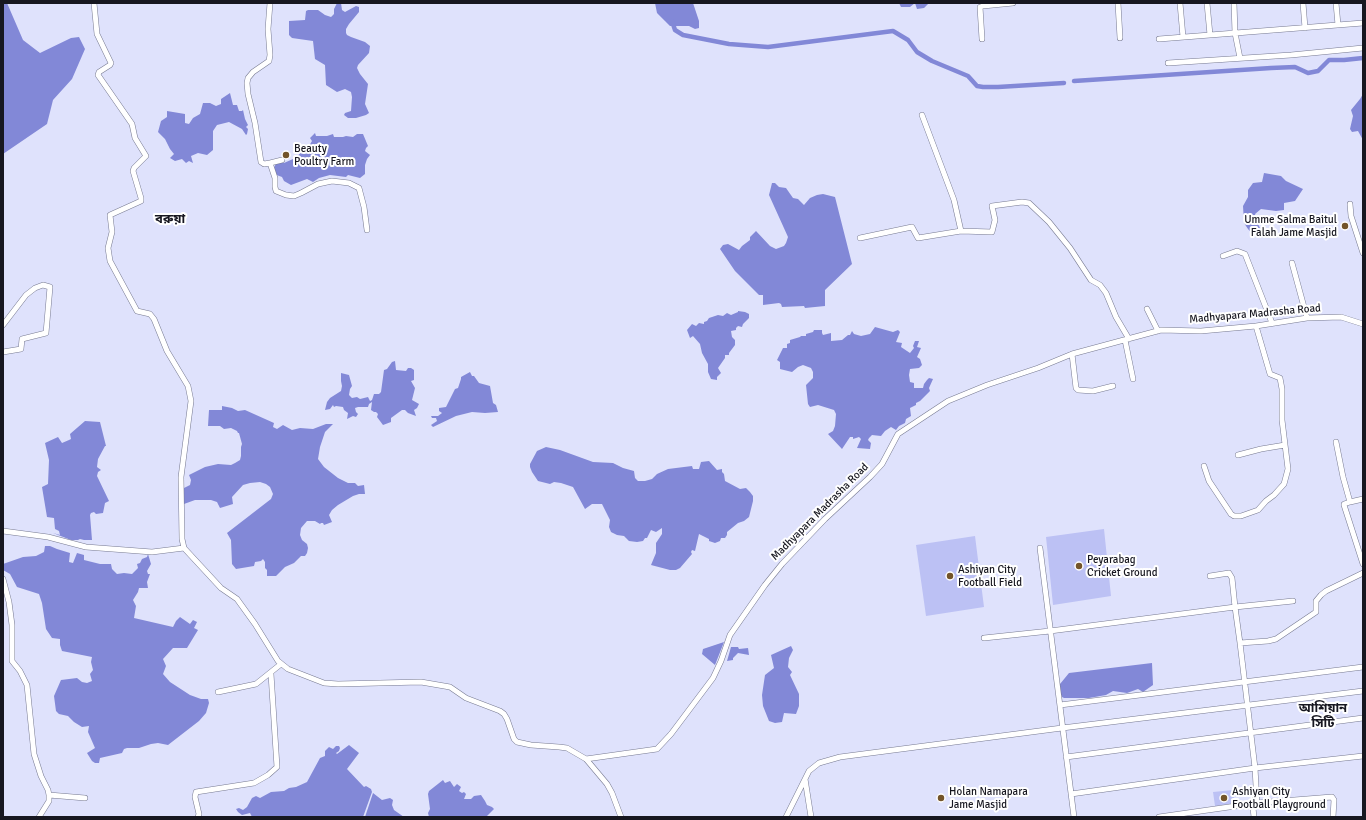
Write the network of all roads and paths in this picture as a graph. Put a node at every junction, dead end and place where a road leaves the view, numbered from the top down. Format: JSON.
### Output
{"nodes":[{"id":1,"x":94,"y":3,"type":"edge"},
{"id":2,"x":270,"y":3,"type":"edge"},
{"id":3,"x":1013,"y":3,"type":"edge"},
{"id":4,"x":1118,"y":3,"type":"edge"},
{"id":5,"x":1180,"y":3,"type":"edge"},
{"id":6,"x":1207,"y":3,"type":"edge"},
{"id":7,"x":1234,"y":3,"type":"edge"},
{"id":8,"x":1303,"y":3,"type":"edge"},
{"id":9,"x":1336,"y":3,"type":"edge"},
{"id":10,"x":1363,"y":23,"type":"edge"},
{"id":11,"x":1338,"y":25,"type":"junction"},
{"id":12,"x":1305,"y":28,"type":"junction"},
{"id":13,"x":1235,"y":33,"type":"junction"},
{"id":14,"x":1210,"y":35,"type":"junction"},
{"id":15,"x":1183,"y":37,"type":"junction"},
{"id":16,"x":1120,"y":38,"type":"dead end"},
{"id":17,"x":982,"y":39,"type":"dead end"},
{"id":18,"x":1159,"y":39,"type":"dead end"},
{"id":19,"x":1363,"y":48,"type":"edge"},
{"id":20,"x":1240,"y":58,"type":"junction"},
{"id":21,"x":1168,"y":63,"type":"dead end"},
{"id":22,"x":922,"y":115,"type":"dead end"},
{"id":23,"x":282,"y":160,"type":"dead end"},
{"id":24,"x":270,"y":163,"type":"junction"},
{"id":25,"x":1350,"y":204,"type":"dead end"},
{"id":26,"x":367,"y":230,"type":"dead end"},
{"id":27,"x":961,"y":231,"type":"junction"},
{"id":28,"x":860,"y":238,"type":"dead end"},
{"id":29,"x":1363,"y":253,"type":"edge"},
{"id":30,"x":1223,"y":256,"type":"dead end"},
{"id":31,"x":1292,"y":263,"type":"dead end"},
{"id":32,"x":1147,"y":309,"type":"dead end"},
{"id":33,"x":1307,"y":318,"type":"junction"},
{"id":34,"x":1272,"y":323,"type":"junction"},
{"id":35,"x":1363,"y":324,"type":"edge"},
{"id":36,"x":3,"y":325,"type":"edge"},
{"id":37,"x":1256,"y":326,"type":"junction"},
{"id":38,"x":1158,"y":331,"type":"junction"},
{"id":39,"x":1127,"y":339,"type":"junction"},
{"id":40,"x":3,"y":352,"type":"edge"},
{"id":41,"x":1072,"y":354,"type":"junction"},
{"id":42,"x":1133,"y":379,"type":"dead end"},
{"id":43,"x":1113,"y":386,"type":"dead end"},
{"id":44,"x":1336,"y":442,"type":"dead end"},
{"id":45,"x":1285,"y":445,"type":"junction"},
{"id":46,"x":1238,"y":455,"type":"dead end"},
{"id":47,"x":1204,"y":466,"type":"dead end"},
{"id":48,"x":1363,"y":499,"type":"edge"},
{"id":49,"x":1350,"y":502,"type":"junction"},
{"id":50,"x":3,"y":531,"type":"edge"},
{"id":51,"x":184,"y":548,"type":"junction"},
{"id":52,"x":1040,"y":548,"type":"dead end"},
{"id":53,"x":1363,"y":564,"type":"edge"},
{"id":54,"x":1363,"y":573,"type":"edge"},
{"id":55,"x":1210,"y":576,"type":"dead end"},
{"id":56,"x":3,"y":579,"type":"edge"},
{"id":57,"x":1293,"y":601,"type":"dead end"},
{"id":58,"x":1235,"y":607,"type":"junction"},
{"id":59,"x":1050,"y":631,"type":"junction"},
{"id":60,"x":984,"y":638,"type":"dead end"},
{"id":61,"x":1240,"y":643,"type":"junction"},
{"id":62,"x":281,"y":664,"type":"junction"},
{"id":63,"x":1363,"y":667,"type":"edge"},
{"id":64,"x":270,"y":674,"type":"junction"},
{"id":65,"x":1244,"y":682,"type":"junction"},
{"id":66,"x":1363,"y":691,"type":"edge"},
{"id":67,"x":218,"y":692,"type":"dead end"},
{"id":68,"x":1060,"y":705,"type":"junction"},
{"id":69,"x":1247,"y":705,"type":"junction"},
{"id":70,"x":1363,"y":718,"type":"edge"},
{"id":71,"x":1062,"y":728,"type":"junction"},
{"id":72,"x":1250,"y":732,"type":"junction"},
{"id":73,"x":1363,"y":756,"type":"edge"},
{"id":74,"x":1066,"y":757,"type":"junction"},
{"id":75,"x":586,"y":759,"type":"junction"},
{"id":76,"x":1255,"y":768,"type":"junction"},
{"id":77,"x":805,"y":779,"type":"junction"},
{"id":78,"x":1071,"y":794,"type":"junction"},
{"id":79,"x":48,"y":795,"type":"junction"},
{"id":80,"x":85,"y":798,"type":"dead end"},
{"id":81,"x":1257,"y":803,"type":"junction"},
{"id":82,"x":39,"y":817,"type":"edge"},
{"id":83,"x":198,"y":817,"type":"edge"},
{"id":84,"x":621,"y":817,"type":"edge"},
{"id":85,"x":786,"y":817,"type":"edge"},
{"id":86,"x":811,"y":817,"type":"edge"},
{"id":87,"x":1074,"y":817,"type":"edge"},
{"id":88,"x":1160,"y":817,"type":"edge"},
{"id":89,"x":1254,"y":817,"type":"edge"},
{"id":90,"x":1333,"y":817,"type":"edge"}],
"edges":[{"from":1,"to":51,"type":"street"},
{"from":2,"to":24,"type":"street"},
{"from":3,"to":17,"type":"street"},
{"from":4,"to":16,"type":"street"},
{"from":5,"to":15,"type":"street"},
{"from":6,"to":14,"type":"street"},
{"from":7,"to":13,"type":"street"},
{"from":8,"to":12,"type":"street"},
{"from":9,"to":11,"type":"street"},
{"from":10,"to":11,"type":"street"},
{"from":11,"to":12,"type":"street"},
{"from":12,"to":13,"type":"street"},
{"from":13,"to":14,"type":"street"},
{"from":13,"to":20,"type":"street"},
{"from":14,"to":15,"type":"street"},
{"from":15,"to":18,"type":"street"},
{"from":19,"to":20,"type":"street"},
{"from":20,"to":21,"type":"street"},
{"from":22,"to":27,"type":"street"},
{"from":23,"to":24,"type":"street"},
{"from":24,"to":26,"type":"street"},
{"from":25,"to":29,"type":"street"},
{"from":27,"to":28,"type":"street"},
{"from":27,"to":39,"type":"street"},
{"from":30,"to":34,"type":"street"},
{"from":31,"to":33,"type":"street"},
{"from":32,"to":38,"type":"street"},
{"from":33,"to":34,"type":"street","name":"Madhyapara Madrasha Road"},
{"from":33,"to":35,"type":"street","name":"Madhyapara Madrasha Road"},
{"from":34,"to":37,"type":"street","name":"Madhyapara Madrasha Road"},
{"from":36,"to":40,"type":"street"},
{"from":37,"to":38,"type":"street","name":"Madhyapara Madrasha Road"},
{"from":37,"to":45,"type":"street"},
{"from":38,"to":39,"type":"street","name":"Madhyapara Madrasha Road"},
{"from":39,"to":41,"type":"street","name":"Madhyapara Madrasha Road"},
{"from":39,"to":42,"type":"street"},
{"from":41,"to":43,"type":"street"},
{"from":41,"to":75,"type":"street","name":"Madhyapara Madrasha Road"},
{"from":44,"to":49,"type":"street"},
{"from":45,"to":46,"type":"street"},
{"from":45,"to":47,"type":"street"},
{"from":48,"to":49,"type":"street"},
{"from":49,"to":53,"type":"street"},
{"from":50,"to":51,"type":"street"},
{"from":51,"to":62,"type":"street"},
{"from":52,"to":59,"type":"street"},
{"from":54,"to":61,"type":"street"},
{"from":55,"to":58,"type":"street"},
{"from":56,"to":79,"type":"street"},
{"from":57,"to":58,"type":"street"},
{"from":58,"to":59,"type":"street"},
{"from":58,"to":61,"type":"street"},
{"from":59,"to":60,"type":"street"},
{"from":59,"to":68,"type":"street"},
{"from":61,"to":65,"type":"street"},
{"from":62,"to":64,"type":"street"},
{"from":62,"to":75,"type":"street"},
{"from":63,"to":65,"type":"street"},
{"from":64,"to":67,"type":"street"},
{"from":64,"to":83,"type":"street"},
{"from":65,"to":68,"type":"street"},
{"from":65,"to":69,"type":"street"},
{"from":66,"to":69,"type":"street"},
{"from":68,"to":71,"type":"street"},
{"from":69,"to":71,"type":"street"},
{"from":69,"to":72,"type":"street"},
{"from":70,"to":72,"type":"street"},
{"from":71,"to":74,"type":"street"},
{"from":71,"to":77,"type":"street"},
{"from":72,"to":74,"type":"street"},
{"from":72,"to":76,"type":"street"},
{"from":73,"to":76,"type":"street"},
{"from":74,"to":78,"type":"street"},
{"from":75,"to":84,"type":"street"},
{"from":76,"to":78,"type":"street"},
{"from":76,"to":81,"type":"street"},
{"from":77,"to":85,"type":"street"},
{"from":77,"to":86,"type":"street"},
{"from":78,"to":87,"type":"street"},
{"from":79,"to":80,"type":"street"},
{"from":79,"to":82,"type":"street"},
{"from":81,"to":88,"type":"street"},
{"from":81,"to":89,"type":"street"},
{"from":81,"to":90,"type":"street"}]}
